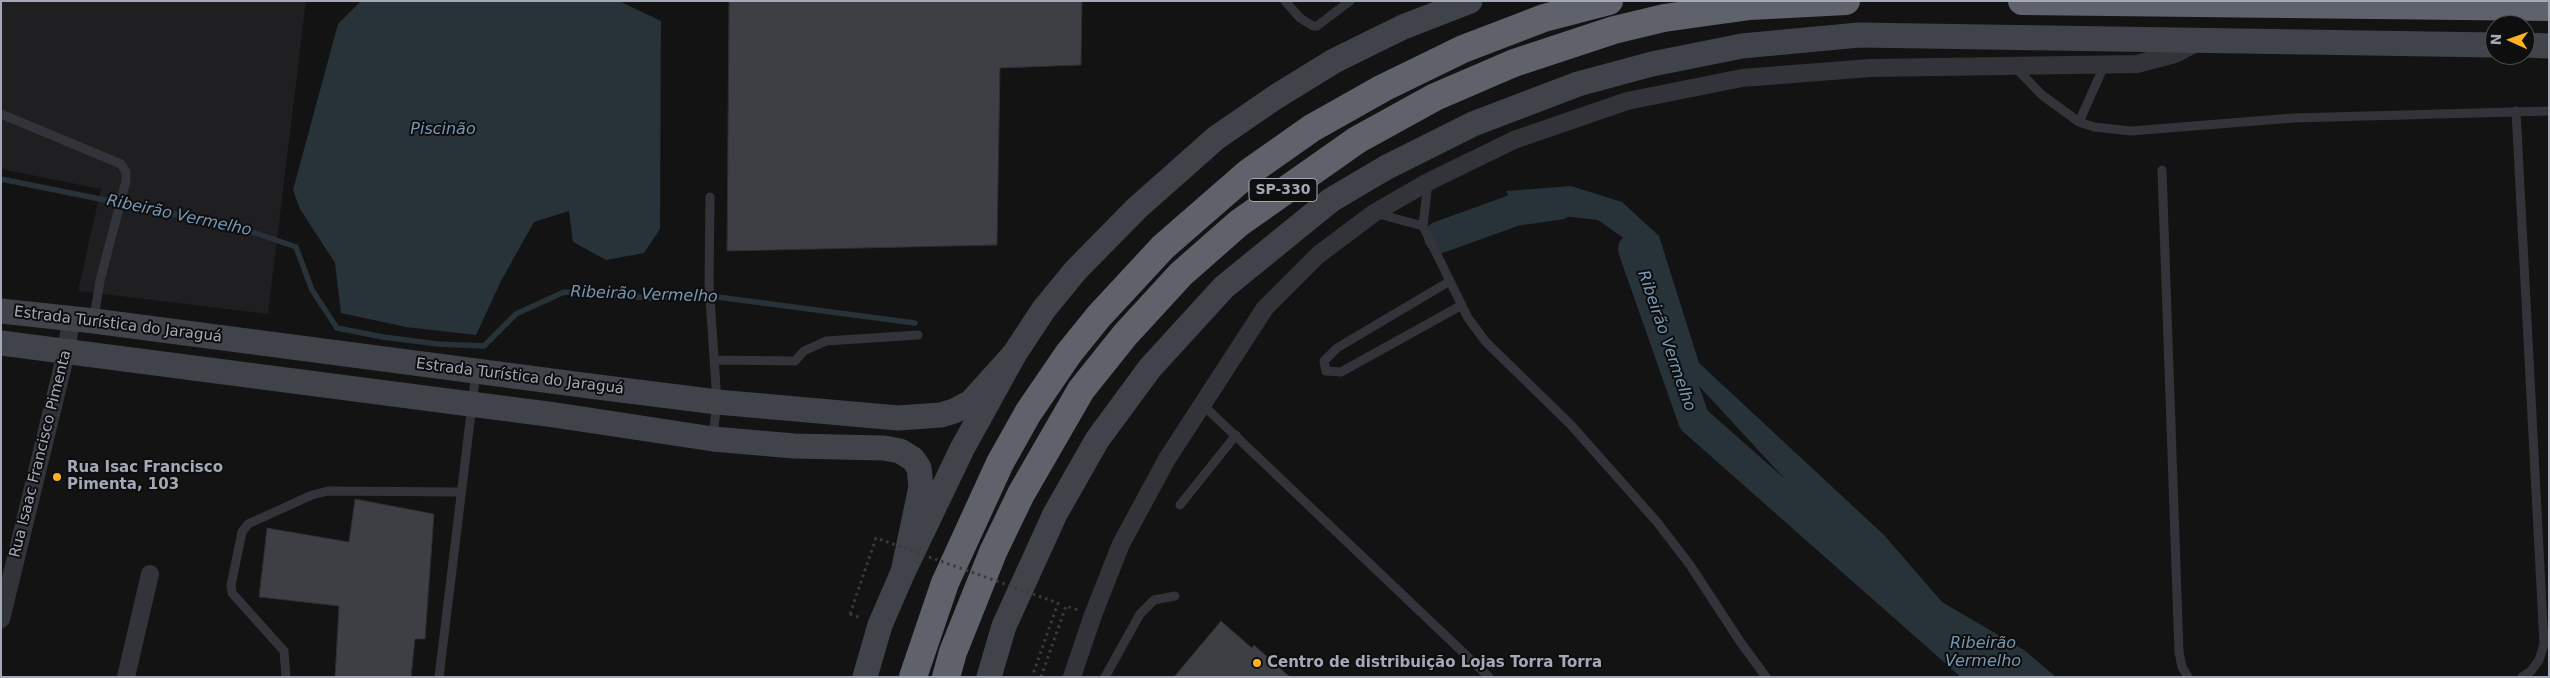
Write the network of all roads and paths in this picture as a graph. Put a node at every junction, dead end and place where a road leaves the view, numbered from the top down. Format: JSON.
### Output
{"nodes":[{"id":1,"x":1285,"y":1,"type":"edge"},
{"id":2,"x":1350,"y":1,"type":"edge"},
{"id":3,"x":1470,"y":1,"type":"edge"},
{"id":4,"x":1609,"y":1,"type":"edge"},
{"id":5,"x":1846,"y":1,"type":"edge"},
{"id":6,"x":2022,"y":1,"type":"edge"},
{"id":7,"x":2549,"y":7,"type":"edge"},
{"id":8,"x":2200,"y":40,"type":"junction"},
{"id":9,"x":2485,"y":45,"type":"edge"},
{"id":10,"x":2535,"y":45,"type":"edge"},
{"id":11,"x":2549,"y":46,"type":"edge"},
{"id":12,"x":2014,"y":66,"type":"junction"},
{"id":13,"x":2104,"y":66,"type":"junction"},
{"id":14,"x":2516,"y":111,"type":"junction"},
{"id":15,"x":2549,"y":111,"type":"edge"},
{"id":16,"x":1,"y":114,"type":"edge"},
{"id":17,"x":2079,"y":122,"type":"junction"},
{"id":18,"x":2162,"y":170,"type":"dead end"},
{"id":19,"x":1428,"y":182,"type":"junction"},
{"id":20,"x":710,"y":197,"type":"dead end"},
{"id":21,"x":1374,"y":213,"type":"junction"},
{"id":22,"x":1423,"y":226,"type":"junction"},
{"id":23,"x":1450,"y":281,"type":"junction"},
{"id":24,"x":1462,"y":305,"type":"junction"},
{"id":25,"x":1,"y":311,"type":"edge"},
{"id":26,"x":83,"y":320,"type":"junction"},
{"id":27,"x":918,"y":335,"type":"dead end"},
{"id":28,"x":1,"y":344,"type":"edge"},
{"id":29,"x":66,"y":353,"type":"junction"},
{"id":30,"x":1015,"y":353,"type":"junction"},
{"id":31,"x":714,"y":360,"type":"junction"},
{"id":32,"x":476,"y":372,"type":"junction"},
{"id":33,"x":717,"y":402,"type":"junction"},
{"id":34,"x":472,"y":404,"type":"junction"},
{"id":35,"x":1203,"y":405,"type":"junction"},
{"id":36,"x":1236,"y":435,"type":"junction"},
{"id":37,"x":713,"y":439,"type":"junction"},
{"id":38,"x":460,"y":492,"type":"junction"},
{"id":39,"x":1180,"y":505,"type":"dead end"},
{"id":40,"x":903,"y":572,"type":"junction"},
{"id":41,"x":150,"y":574,"type":"dead end"},
{"id":42,"x":1175,"y":596,"type":"dead end"},
{"id":43,"x":1066,"y":606,"type":"dead end"},
{"id":44,"x":850,"y":614,"type":"dead end"},
{"id":45,"x":1,"y":619,"type":"edge"},
{"id":46,"x":2547,"y":643,"type":"edge"},
{"id":47,"x":126,"y":677,"type":"edge"},
{"id":48,"x":286,"y":677,"type":"edge"},
{"id":49,"x":439,"y":677,"type":"edge"},
{"id":50,"x":865,"y":677,"type":"edge"},
{"id":51,"x":913,"y":677,"type":"edge"},
{"id":52,"x":946,"y":677,"type":"edge"},
{"id":53,"x":989,"y":677,"type":"edge"},
{"id":54,"x":1032,"y":677,"type":"edge"},
{"id":55,"x":1041,"y":677,"type":"edge"},
{"id":56,"x":1072,"y":677,"type":"edge"},
{"id":57,"x":1105,"y":677,"type":"edge"},
{"id":58,"x":1489,"y":677,"type":"edge"},
{"id":59,"x":1766,"y":677,"type":"edge"},
{"id":60,"x":2188,"y":677,"type":"edge"},
{"id":61,"x":2522,"y":677,"type":"edge"}],
"edges":[{"from":1,"to":2,"type":"lane"},
{"from":3,"to":30,"type":"main road"},
{"from":4,"to":51,"type":"highway","number":"SP-330"},
{"from":5,"to":52,"type":"highway","number":"SP-330"},
{"from":6,"to":7,"type":"highway"},
{"from":8,"to":9,"type":"main road"},
{"from":8,"to":13,"type":"street"},
{"from":8,"to":53,"type":"main road"},
{"from":10,"to":11,"type":"main road"},
{"from":12,"to":13,"type":"street"},
{"from":12,"to":17,"type":"lane"},
{"from":12,"to":19,"type":"street"},
{"from":13,"to":17,"type":"lane"},
{"from":14,"to":15,"type":"lane"},
{"from":14,"to":17,"type":"lane"},
{"from":14,"to":46,"type":"lane"},
{"from":16,"to":26,"type":"lane"},
{"from":18,"to":60,"type":"lane"},
{"from":19,"to":21,"type":"street"},
{"from":19,"to":22,"type":"lane"},
{"from":20,"to":31,"type":"lane"},
{"from":21,"to":22,"type":"lane"},
{"from":21,"to":35,"type":"street"},
{"from":22,"to":23,"type":"lane"},
{"from":23,"to":24,"type":"lane"},
{"from":23,"to":24,"type":"lane"},
{"from":24,"to":59,"type":"lane"},
{"from":25,"to":26,"type":"main road","name":"Estrada Turística do Jaraguá"},
{"from":26,"to":29,"type":"street","name":"Rua Isaac Francisco Pimenta"},
{"from":26,"to":32,"type":"main road","name":"Estrada Turística do Jaraguá"},
{"from":27,"to":31,"type":"lane"},
{"from":28,"to":29,"type":"main road"},
{"from":29,"to":34,"type":"main road"},
{"from":29,"to":45,"type":"street","name":"Rua Isaac Francisco Pimenta"},
{"from":30,"to":33,"type":"main road","name":"Estrada Turística do Jaraguá"},
{"from":30,"to":40,"type":"main road"},
{"from":31,"to":33,"type":"lane"},
{"from":32,"to":33,"type":"main road","name":"Estrada Turística do Jaraguá"},
{"from":32,"to":34,"type":"lane"},
{"from":33,"to":37,"type":"lane"},
{"from":34,"to":37,"type":"main road"},
{"from":34,"to":38,"type":"lane"},
{"from":35,"to":36,"type":"lane"},
{"from":35,"to":56,"type":"street"},
{"from":36,"to":39,"type":"lane"},
{"from":36,"to":58,"type":"lane"},
{"from":37,"to":40,"type":"main road"},
{"from":38,"to":48,"type":"lane"},
{"from":38,"to":49,"type":"lane"},
{"from":40,"to":50,"type":"main road"},
{"from":41,"to":47,"type":"street"},
{"from":42,"to":57,"type":"lane"},
{"from":43,"to":55,"type":"path"},
{"from":44,"to":54,"type":"path","bridge":true},
{"from":46,"to":61,"type":"lane"}]}
